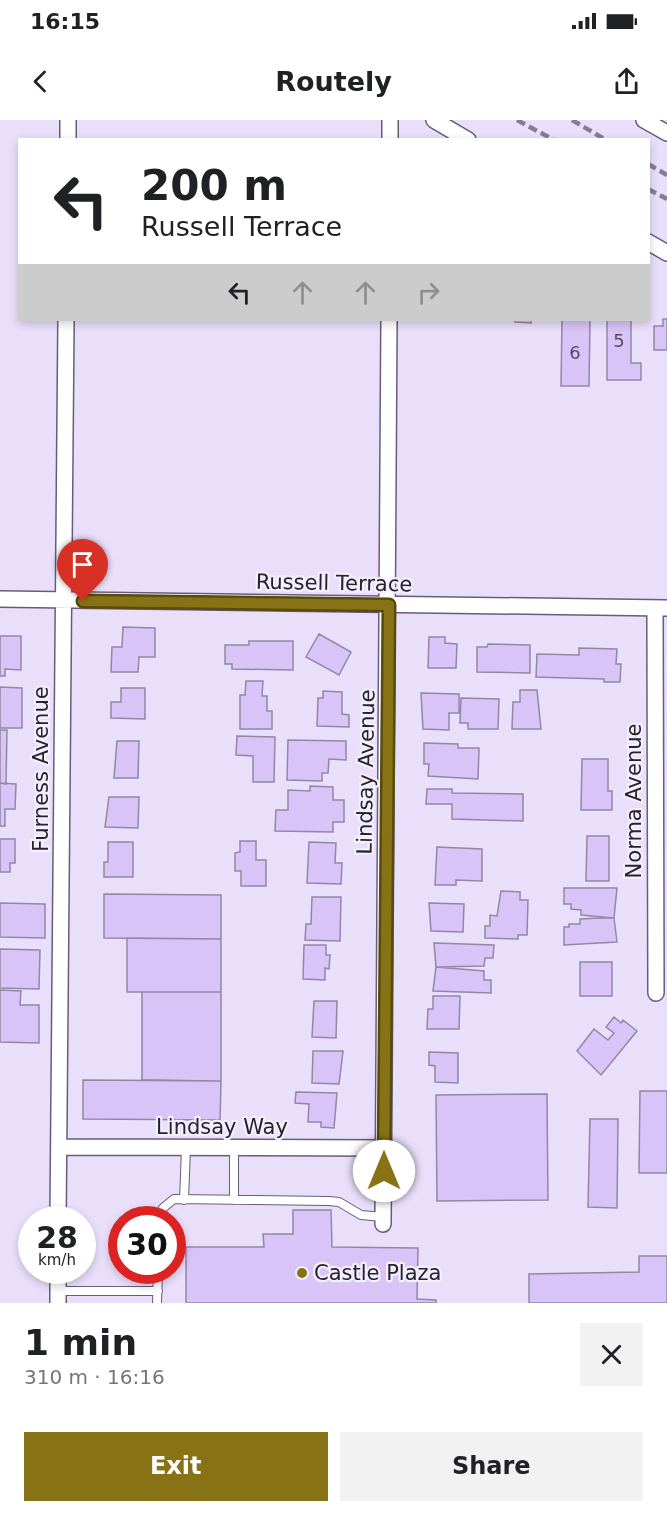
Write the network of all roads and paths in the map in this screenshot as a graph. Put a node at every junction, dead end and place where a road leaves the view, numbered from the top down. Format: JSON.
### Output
{"nodes":[{"id":1,"x":68,"y":120,"type":"edge"},
{"id":2,"x":390,"y":120,"type":"edge"},
{"id":3,"x":434,"y":120,"type":"edge"},
{"id":4,"x":649,"y":121,"type":"edge"},
{"id":5,"x":667,"y":133,"type":"edge"},
{"id":6,"x":68,"y":138,"type":"edge"},
{"id":7,"x":390,"y":138,"type":"edge"},
{"id":8,"x":465,"y":138,"type":"edge"},
{"id":9,"x":650,"y":243,"type":"edge"},
{"id":10,"x":667,"y":253,"type":"edge"},
{"id":11,"x":66,"y":321,"type":"edge"},
{"id":12,"x":389,"y":321,"type":"edge"},
{"id":13,"x":0,"y":600,"type":"edge"},
{"id":14,"x":64,"y":600,"type":"junction"},
{"id":15,"x":389,"y":605,"type":"junction"},
{"id":16,"x":661,"y":608,"type":"edge"},
{"id":17,"x":656,"y":993,"type":"dead end"},
{"id":18,"x":59,"y":1147,"type":"junction"},
{"id":19,"x":186,"y":1148,"type":"junction"},
{"id":20,"x":234,"y":1148,"type":"junction"},
{"id":21,"x":384,"y":1148,"type":"junction"},
{"id":22,"x":184,"y":1200,"type":"junction"},
{"id":23,"x":234,"y":1200,"type":"junction"},
{"id":24,"x":58,"y":1206,"type":"edge"},
{"id":25,"x":166,"y":1206,"type":"edge"},
{"id":26,"x":383,"y":1221,"type":"joint"},
{"id":27,"x":158,"y":1284,"type":"edge"},
{"id":28,"x":158,"y":1291,"type":"junction"},
{"id":29,"x":58,"y":1297,"type":"edge"},
{"id":30,"x":158,"y":1303,"type":"edge"}],
"edges":[{"from":1,"to":6,"type":"street"},
{"from":2,"to":7,"type":"street"},
{"from":3,"to":8,"type":"street"},
{"from":4,"to":5,"type":"street"},
{"from":9,"to":10,"type":"street"},
{"from":11,"to":14,"type":"street","name":"Furness Avenue"},
{"from":12,"to":15,"type":"street","name":"Lindsay Avenue"},
{"from":13,"to":14,"type":"street","name":"Russell Terrace"},
{"from":14,"to":15,"type":"street","name":"Russell Terrace"},
{"from":14,"to":18,"type":"street","name":"Furness Avenue"},
{"from":15,"to":16,"type":"street","name":"Russell Terrace"},
{"from":15,"to":21,"type":"street","name":"Lindsay Avenue"},
{"from":16,"to":17,"type":"street","name":"Norma Avenue"},
{"from":18,"to":19,"type":"street","name":"Lindsay Way"},
{"from":18,"to":24,"type":"street","name":"Furness Avenue"},
{"from":19,"to":20,"type":"street","name":"Lindsay Way"},
{"from":19,"to":22,"type":"lane"},
{"from":20,"to":21,"type":"street","name":"Lindsay Way"},
{"from":20,"to":23,"type":"lane"},
{"from":21,"to":26,"type":"street","name":"Lindsay Avenue"},
{"from":22,"to":23,"type":"lane"},
{"from":22,"to":25,"type":"lane"},
{"from":23,"to":26,"type":"lane"},
{"from":27,"to":28,"type":"lane"},
{"from":28,"to":29,"type":"lane"},
{"from":28,"to":30,"type":"lane"}]}
